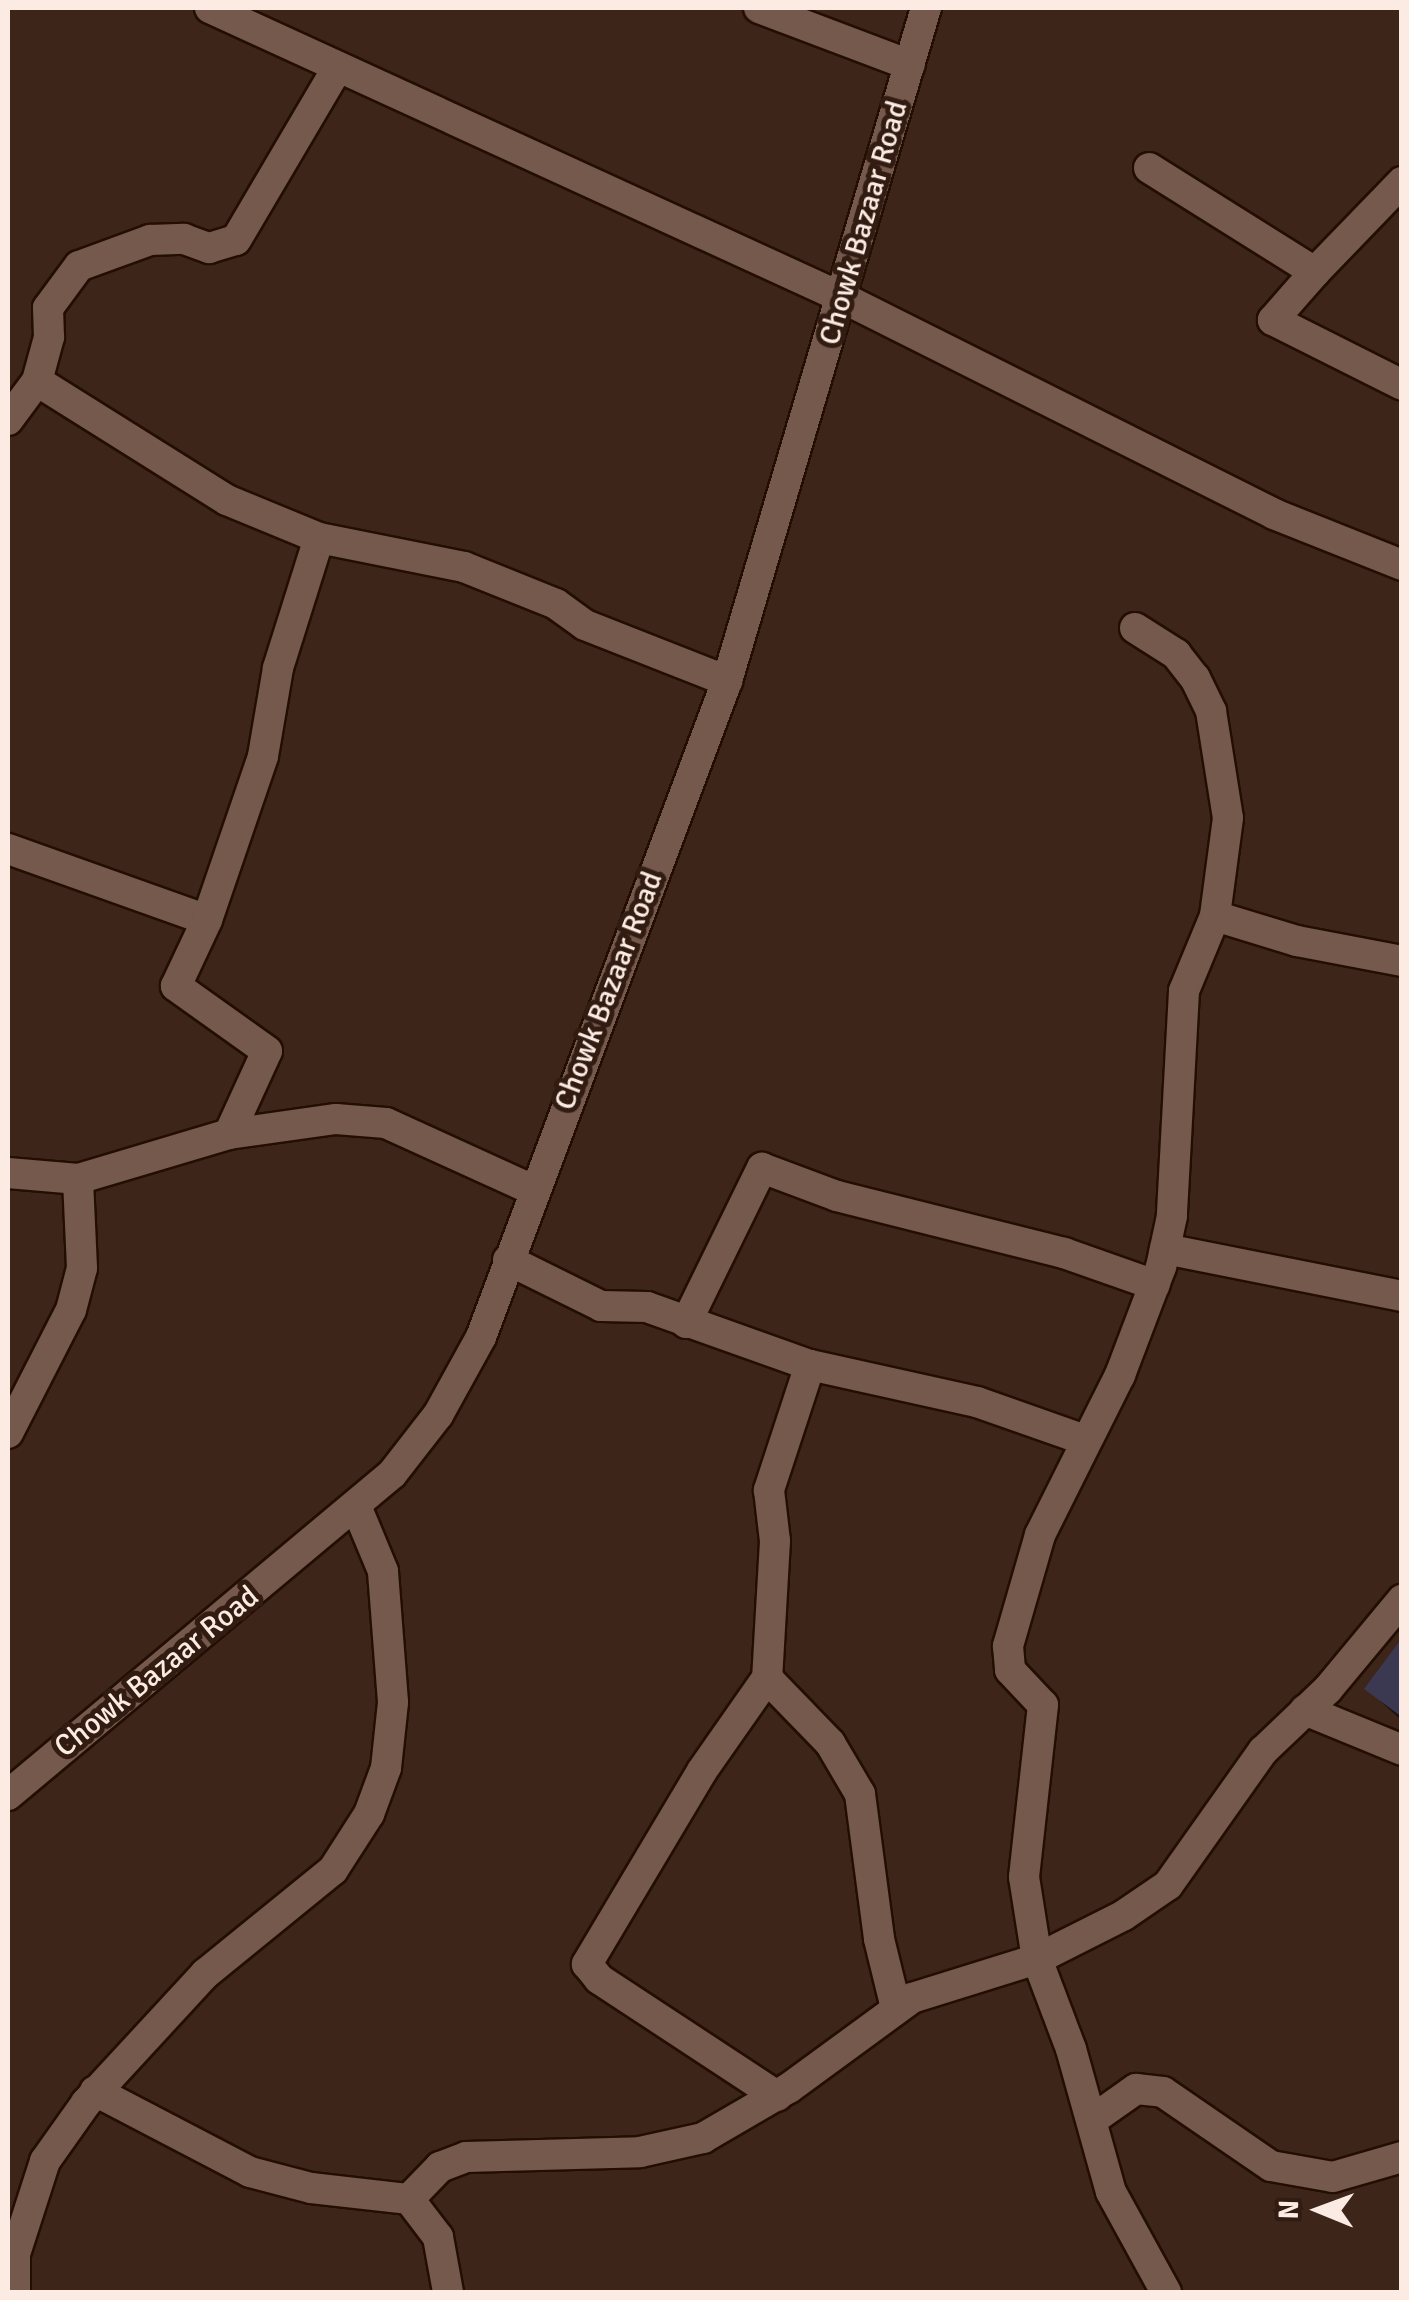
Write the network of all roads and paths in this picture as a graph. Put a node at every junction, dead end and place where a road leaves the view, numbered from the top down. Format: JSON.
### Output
{"nodes":[{"id":1,"x":210,"y":8,"type":"edge"},
{"id":2,"x":759,"y":8,"type":"edge"},
{"id":3,"x":926,"y":8,"type":"edge"},
{"id":4,"x":802,"y":16,"type":"edge"},
{"id":5,"x":338,"y":66,"type":"junction"},
{"id":6,"x":910,"y":66,"type":"junction"},
{"id":7,"x":1149,"y":168,"type":"dead end"},
{"id":8,"x":1402,"y":182,"type":"edge"},
{"id":9,"x":1314,"y":272,"type":"junction"},
{"id":10,"x":843,"y":298,"type":"junction"},
{"id":11,"x":37,"y":380,"type":"junction"},
{"id":12,"x":1402,"y":385,"type":"edge"},
{"id":13,"x":8,"y":420,"type":"edge"},
{"id":14,"x":319,"y":538,"type":"junction"},
{"id":15,"x":1402,"y":565,"type":"edge"},
{"id":16,"x":1134,"y":628,"type":"dead end"},
{"id":17,"x":727,"y":681,"type":"junction"},
{"id":18,"x":8,"y":850,"type":"edge"},
{"id":19,"x":1215,"y":916,"type":"junction"},
{"id":20,"x":207,"y":920,"type":"junction"},
{"id":21,"x":1402,"y":961,"type":"edge"},
{"id":22,"x":229,"y":1134,"type":"junction"},
{"id":23,"x":8,"y":1173,"type":"edge"},
{"id":24,"x":78,"y":1179,"type":"junction"},
{"id":25,"x":532,"y":1190,"type":"junction"},
{"id":26,"x":1165,"y":1249,"type":"junction"},
{"id":27,"x":508,"y":1260,"type":"junction"},
{"id":28,"x":1156,"y":1285,"type":"junction"},
{"id":29,"x":1402,"y":1296,"type":"edge"},
{"id":30,"x":686,"y":1323,"type":"junction"},
{"id":31,"x":810,"y":1364,"type":"junction"},
{"id":32,"x":8,"y":1433,"type":"edge"},
{"id":33,"x":1085,"y":1440,"type":"junction"},
{"id":34,"x":356,"y":1506,"type":"junction"},
{"id":35,"x":1402,"y":1600,"type":"edge"},
{"id":36,"x":768,"y":1678,"type":"junction"},
{"id":37,"x":1305,"y":1710,"type":"junction"},
{"id":38,"x":1402,"y":1750,"type":"edge"},
{"id":39,"x":8,"y":1794,"type":"edge"},
{"id":40,"x":1037,"y":1958,"type":"junction"},
{"id":41,"x":896,"y":2008,"type":"junction"},
{"id":42,"x":96,"y":2091,"type":"junction"},
{"id":43,"x":776,"y":2096,"type":"junction"},
{"id":44,"x":1092,"y":2120,"type":"junction"},
{"id":45,"x":1402,"y":2157,"type":"edge"},
{"id":46,"x":409,"y":2199,"type":"junction"},
{"id":47,"x":11,"y":2253,"type":"edge"},
{"id":48,"x":15,"y":2292,"type":"edge"},
{"id":49,"x":448,"y":2292,"type":"edge"},
{"id":50,"x":1166,"y":2292,"type":"edge"}],
"edges":[{"from":1,"to":5,"type":"street"},
{"from":2,"to":4,"type":"street"},
{"from":3,"to":6,"type":"street","name":"Chowk Bazaar Road"},
{"from":4,"to":6,"type":"street"},
{"from":5,"to":10,"type":"street"},
{"from":5,"to":11,"type":"street"},
{"from":6,"to":10,"type":"street","name":"Chowk Bazaar Road"},
{"from":7,"to":9,"type":"street"},
{"from":8,"to":9,"type":"street"},
{"from":9,"to":12,"type":"street"},
{"from":10,"to":15,"type":"street"},
{"from":10,"to":17,"type":"street","name":"Chowk Bazaar Road"},
{"from":11,"to":13,"type":"street"},
{"from":11,"to":14,"type":"street"},
{"from":14,"to":17,"type":"street"},
{"from":14,"to":20,"type":"street"},
{"from":16,"to":19,"type":"street"},
{"from":17,"to":25,"type":"street","name":"Chowk Bazaar Road"},
{"from":18,"to":20,"type":"street"},
{"from":19,"to":21,"type":"street"},
{"from":19,"to":26,"type":"street"},
{"from":20,"to":22,"type":"street"},
{"from":22,"to":24,"type":"street"},
{"from":22,"to":25,"type":"street"},
{"from":23,"to":24,"type":"street"},
{"from":24,"to":32,"type":"street"},
{"from":25,"to":27,"type":"street","name":"Chowk Bazaar Road"},
{"from":26,"to":28,"type":"street"},
{"from":26,"to":29,"type":"street"},
{"from":27,"to":30,"type":"street"},
{"from":27,"to":34,"type":"street","name":"Chowk Bazaar Road"},
{"from":28,"to":30,"type":"street"},
{"from":28,"to":33,"type":"street"},
{"from":30,"to":31,"type":"street"},
{"from":31,"to":33,"type":"street"},
{"from":31,"to":36,"type":"street"},
{"from":33,"to":40,"type":"street"},
{"from":34,"to":39,"type":"street","name":"Chowk Bazaar Road"},
{"from":34,"to":42,"type":"street"},
{"from":35,"to":37,"type":"street"},
{"from":36,"to":41,"type":"street"},
{"from":36,"to":43,"type":"street"},
{"from":37,"to":38,"type":"street"},
{"from":37,"to":40,"type":"street"},
{"from":40,"to":41,"type":"street"},
{"from":40,"to":44,"type":"street"},
{"from":41,"to":43,"type":"street"},
{"from":42,"to":46,"type":"street"},
{"from":42,"to":47,"type":"street"},
{"from":43,"to":46,"type":"street"},
{"from":44,"to":45,"type":"street"},
{"from":44,"to":50,"type":"street"},
{"from":46,"to":49,"type":"street"},
{"from":47,"to":48,"type":"street"}]}
